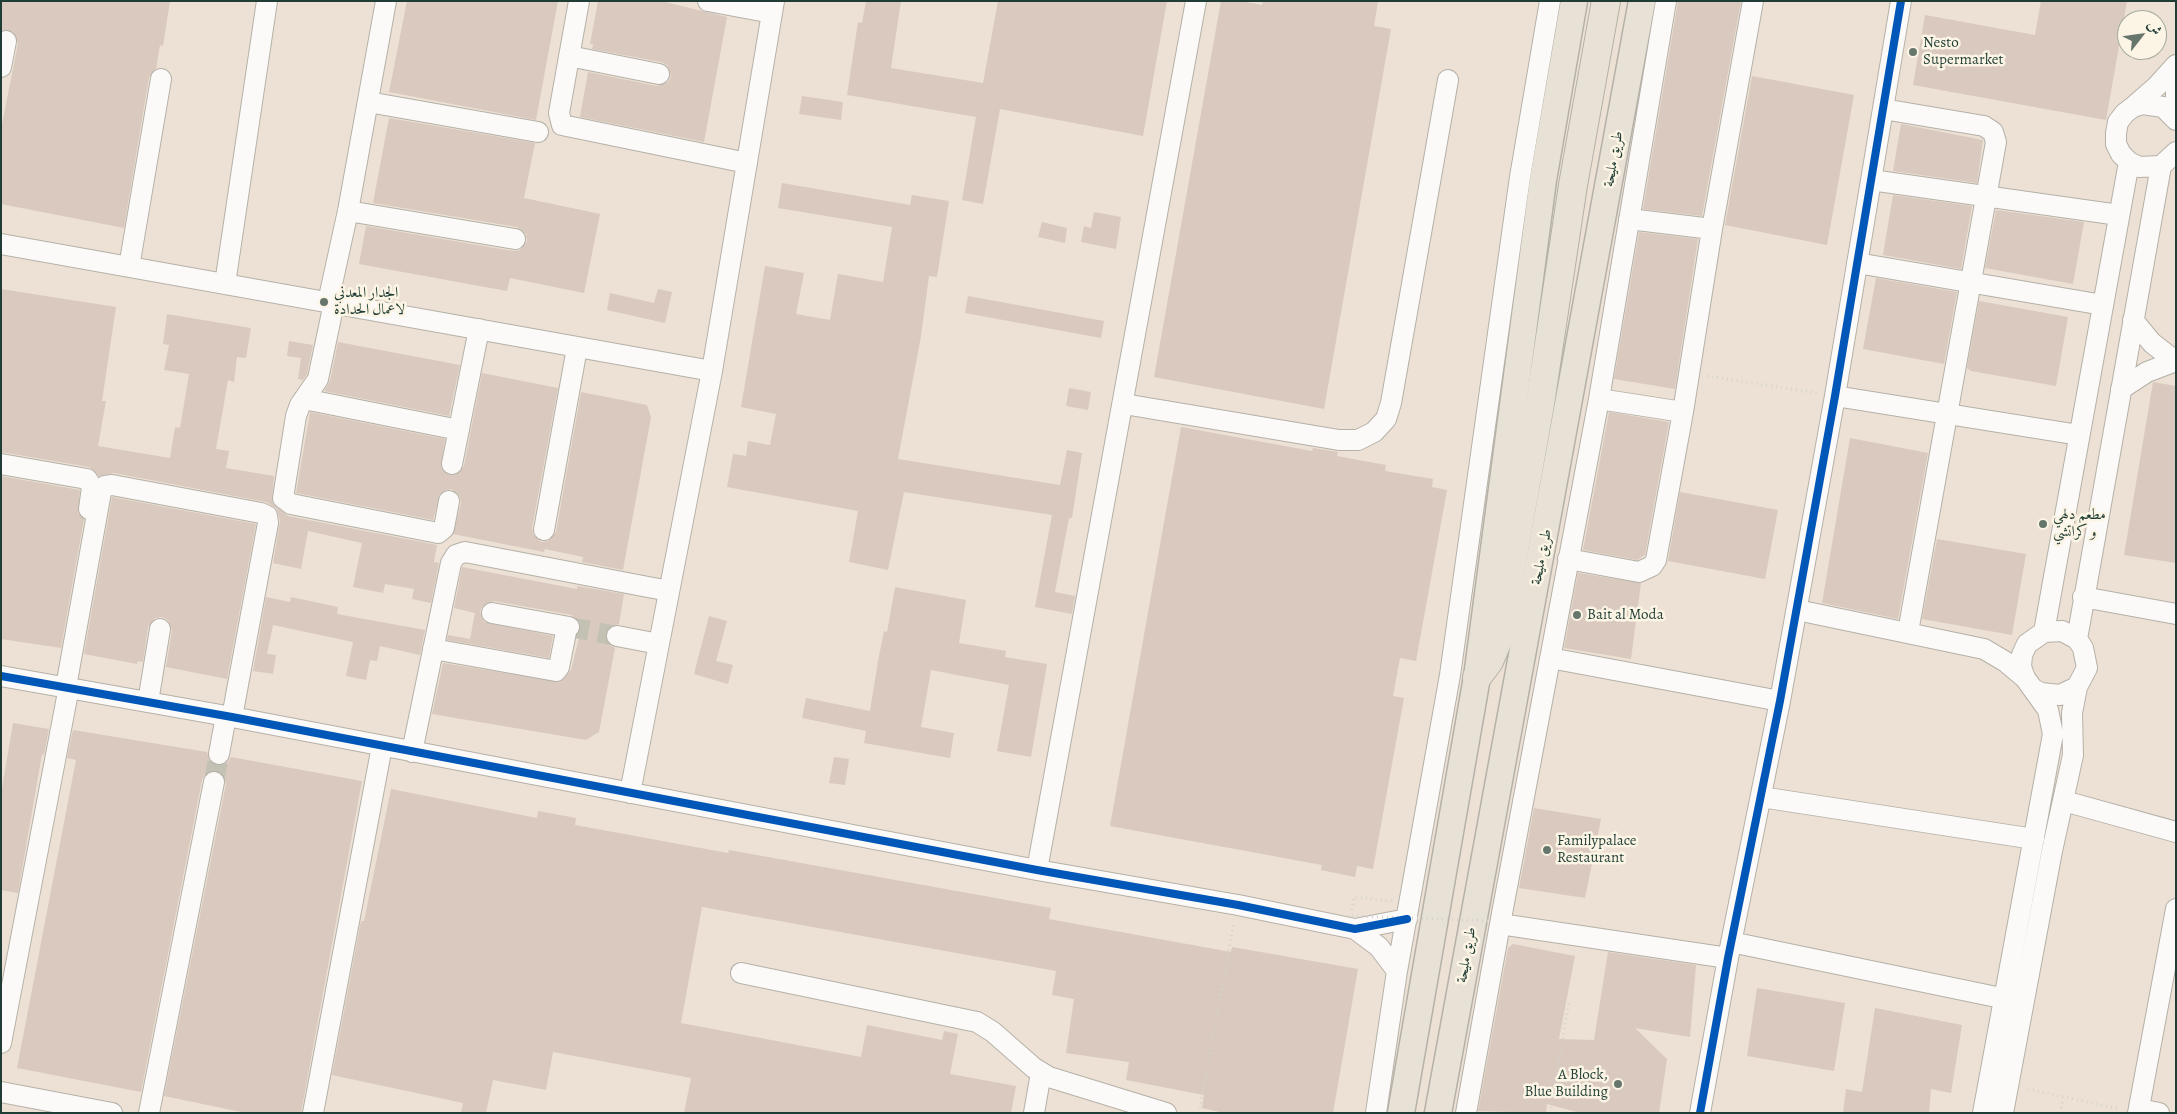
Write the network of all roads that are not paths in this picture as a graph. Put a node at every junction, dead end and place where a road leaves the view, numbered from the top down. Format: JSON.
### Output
{"nodes":[{"id":1,"x":267,"y":1,"type":"edge"},
{"id":2,"x":386,"y":1,"type":"edge"},
{"id":3,"x":579,"y":1,"type":"edge"},
{"id":4,"x":708,"y":1,"type":"edge"},
{"id":5,"x":1196,"y":1,"type":"edge"},
{"id":6,"x":1550,"y":1,"type":"edge"},
{"id":7,"x":1574,"y":1,"type":"edge"},
{"id":8,"x":1606,"y":1,"type":"edge"},
{"id":9,"x":1642,"y":1,"type":"edge"},
{"id":10,"x":1666,"y":1,"type":"edge"},
{"id":11,"x":1753,"y":1,"type":"edge"},
{"id":12,"x":1902,"y":1,"type":"edge"},
{"id":13,"x":773,"y":7,"type":"edge"},
{"id":14,"x":6,"y":41,"type":"dead end"},
{"id":15,"x":569,"y":56,"type":"junction"},
{"id":16,"x":2176,"y":65,"type":"edge"},
{"id":17,"x":1,"y":67,"type":"edge"},
{"id":18,"x":2176,"y":73,"type":"edge"},
{"id":19,"x":659,"y":74,"type":"dead end"},
{"id":20,"x":161,"y":79,"type":"dead end"},
{"id":21,"x":1448,"y":80,"type":"dead end"},
{"id":22,"x":368,"y":102,"type":"junction"},
{"id":23,"x":2133,"y":107,"type":"junction"},
{"id":24,"x":1883,"y":109,"type":"junction"},
{"id":25,"x":2176,"y":114,"type":"edge"},
{"id":26,"x":2176,"y":120,"type":"edge"},
{"id":27,"x":538,"y":132,"type":"dead end"},
{"id":28,"x":2170,"y":160,"type":"edge"},
{"id":29,"x":2129,"y":162,"type":"junction"},
{"id":30,"x":747,"y":163,"type":"junction"},
{"id":31,"x":1872,"y":180,"type":"junction"},
{"id":32,"x":1986,"y":196,"type":"junction"},
{"id":33,"x":348,"y":211,"type":"junction"},
{"id":34,"x":2119,"y":215,"type":"junction"},
{"id":35,"x":1629,"y":219,"type":"junction"},
{"id":36,"x":1712,"y":229,"type":"junction"},
{"id":37,"x":515,"y":239,"type":"dead end"},
{"id":38,"x":1,"y":244,"type":"edge"},
{"id":39,"x":1857,"y":263,"type":"junction"},
{"id":40,"x":129,"y":267,"type":"junction"},
{"id":41,"x":1970,"y":282,"type":"junction"},
{"id":42,"x":225,"y":284,"type":"junction"},
{"id":43,"x":331,"y":303,"type":"junction"},
{"id":44,"x":2103,"y":305,"type":"junction"},
{"id":45,"x":2134,"y":320,"type":"junction"},
{"id":46,"x":479,"y":329,"type":"junction"},
{"id":47,"x":577,"y":348,"type":"junction"},
{"id":48,"x":2175,"y":361,"type":"edge"},
{"id":49,"x":712,"y":370,"type":"junction"},
{"id":50,"x":2121,"y":389,"type":"junction"},
{"id":51,"x":1835,"y":396,"type":"junction"},
{"id":52,"x":304,"y":399,"type":"junction"},
{"id":53,"x":1599,"y":399,"type":"junction"},
{"id":54,"x":1124,"y":404,"type":"junction"},
{"id":55,"x":1683,"y":412,"type":"junction"},
{"id":56,"x":1947,"y":414,"type":"junction"},
{"id":57,"x":459,"y":430,"type":"junction"},
{"id":58,"x":2079,"y":435,"type":"junction"},
{"id":59,"x":1,"y":464,"type":"edge"},
{"id":60,"x":452,"y":464,"type":"dead end"},
{"id":61,"x":449,"y":501,"type":"dead end"},
{"id":62,"x":544,"y":530,"type":"dead end"},
{"id":63,"x":1568,"y":559,"type":"junction"},
{"id":64,"x":669,"y":591,"type":"junction"},
{"id":65,"x":2083,"y":597,"type":"junction"},
{"id":66,"x":1797,"y":610,"type":"junction"},
{"id":67,"x":492,"y":613,"type":"dead end"},
{"id":68,"x":2176,"y":614,"type":"edge"},
{"id":69,"x":160,"y":629,"type":"dead end"},
{"id":70,"x":1908,"y":632,"type":"junction"},
{"id":71,"x":2040,"y":633,"type":"junction"},
{"id":72,"x":617,"y":636,"type":"tunnel mouth"},
{"id":73,"x":2077,"y":640,"type":"junction"},
{"id":74,"x":659,"y":644,"type":"junction"},
{"id":75,"x":433,"y":649,"type":"junction"},
{"id":76,"x":1984,"y":649,"type":"junction"},
{"id":77,"x":1550,"y":658,"type":"junction"},
{"id":78,"x":1,"y":676,"type":"edge"},
{"id":79,"x":1478,"y":677,"type":"junction"},
{"id":80,"x":2029,"y":683,"type":"junction"},
{"id":81,"x":64,"y":686,"type":"junction"},
{"id":82,"x":2077,"y":687,"type":"junction"},
{"id":83,"x":1780,"y":701,"type":"junction"},
{"id":84,"x":148,"y":702,"type":"junction"},
{"id":85,"x":229,"y":716,"type":"junction"},
{"id":86,"x":382,"y":746,"type":"junction"},
{"id":87,"x":412,"y":752,"type":"junction"},
{"id":88,"x":219,"y":754,"type":"tunnel mouth"},
{"id":89,"x":214,"y":782,"type":"tunnel mouth"},
{"id":90,"x":630,"y":793,"type":"junction"},
{"id":91,"x":1761,"y":797,"type":"junction"},
{"id":92,"x":2064,"y":802,"type":"junction"},
{"id":93,"x":2176,"y":832,"type":"edge"},
{"id":94,"x":2034,"y":839,"type":"junction"},
{"id":95,"x":1037,"y":870,"type":"junction"},
{"id":96,"x":2176,"y":909,"type":"edge"},
{"id":97,"x":1408,"y":911,"type":"junction"},
{"id":98,"x":1354,"y":922,"type":"junction"},
{"id":99,"x":1496,"y":922,"type":"junction"},
{"id":100,"x":2172,"y":946,"type":"edge"},
{"id":101,"x":1730,"y":950,"type":"junction"},
{"id":102,"x":1398,"y":971,"type":"junction"},
{"id":103,"x":741,"y":973,"type":"dead end"},
{"id":104,"x":2006,"y":999,"type":"junction"},
{"id":105,"x":1,"y":1043,"type":"edge"},
{"id":106,"x":1041,"y":1073,"type":"junction"},
{"id":107,"x":1,"y":1092,"type":"edge"},
{"id":108,"x":2135,"y":1111,"type":"edge"},
{"id":109,"x":112,"y":1113,"type":"edge"},
{"id":110,"x":149,"y":1113,"type":"edge"},
{"id":111,"x":313,"y":1113,"type":"edge"},
{"id":112,"x":1034,"y":1113,"type":"edge"},
{"id":113,"x":1166,"y":1113,"type":"edge"},
{"id":114,"x":1376,"y":1113,"type":"edge"},
{"id":115,"x":1402,"y":1113,"type":"edge"},
{"id":116,"x":1438,"y":1113,"type":"edge"},
{"id":117,"x":1466,"y":1113,"type":"edge"},
{"id":118,"x":1700,"y":1113,"type":"edge"},
{"id":119,"x":1983,"y":1113,"type":"edge"},
{"id":120,"x":2003,"y":1113,"type":"edge"},
{"id":121,"x":2159,"y":1113,"type":"edge"}],
"edges":[{"from":1,"to":42,"type":"street"},
{"from":2,"to":22,"type":"street"},
{"from":3,"to":15,"type":"street"},
{"from":4,"to":13,"type":"street"},
{"from":5,"to":54,"type":"street"},
{"from":6,"to":97,"type":"street"},
{"from":7,"to":79,"type":"main road"},
{"from":8,"to":79,"type":"highway"},
{"from":9,"to":116,"type":"main road","name":"طريق مليحة"},
{"from":10,"to":35,"type":"street"},
{"from":11,"to":36,"type":"street"},
{"from":12,"to":24,"type":"street"},
{"from":13,"to":30,"type":"street"},
{"from":14,"to":17,"type":"street"},
{"from":15,"to":19,"type":"street"},
{"from":15,"to":30,"type":"street"},
{"from":16,"to":23,"type":"street"},
{"from":18,"to":25,"type":"street"},
{"from":20,"to":40,"type":"street"},
{"from":21,"to":54,"type":"street"},
{"from":22,"to":27,"type":"street"},
{"from":22,"to":33,"type":"street"},
{"from":23,"to":26,"type":"street"},
{"from":23,"to":29,"type":"street"},
{"from":24,"to":31,"type":"street"},
{"from":24,"to":32,"type":"street"},
{"from":28,"to":29,"type":"street"},
{"from":28,"to":45,"type":"street"},
{"from":29,"to":34,"type":"street"},
{"from":30,"to":49,"type":"street"},
{"from":31,"to":32,"type":"street"},
{"from":31,"to":39,"type":"street"},
{"from":32,"to":34,"type":"street"},
{"from":32,"to":41,"type":"street"},
{"from":33,"to":37,"type":"street"},
{"from":33,"to":43,"type":"street"},
{"from":34,"to":44,"type":"street"},
{"from":35,"to":36,"type":"street"},
{"from":35,"to":53,"type":"street"},
{"from":36,"to":55,"type":"street"},
{"from":38,"to":40,"type":"street"},
{"from":39,"to":41,"type":"street"},
{"from":39,"to":51,"type":"street"},
{"from":40,"to":42,"type":"street"},
{"from":41,"to":44,"type":"street"},
{"from":41,"to":56,"type":"street"},
{"from":42,"to":43,"type":"street"},
{"from":43,"to":46,"type":"street"},
{"from":43,"to":52,"type":"street"},
{"from":44,"to":58,"type":"street"},
{"from":45,"to":48,"type":"street"},
{"from":45,"to":50,"type":"street"},
{"from":46,"to":47,"type":"street"},
{"from":46,"to":57,"type":"street"},
{"from":47,"to":49,"type":"street"},
{"from":47,"to":62,"type":"street"},
{"from":48,"to":50,"type":"street"},
{"from":49,"to":64,"type":"street"},
{"from":50,"to":65,"type":"street"},
{"from":51,"to":56,"type":"street"},
{"from":51,"to":66,"type":"street"},
{"from":52,"to":57,"type":"street"},
{"from":52,"to":61,"type":"street"},
{"from":53,"to":55,"type":"street"},
{"from":53,"to":63,"type":"street"},
{"from":54,"to":95,"type":"street"},
{"from":55,"to":63,"type":"street"},
{"from":56,"to":58,"type":"street"},
{"from":56,"to":70,"type":"street"},
{"from":57,"to":60,"type":"street"},
{"from":58,"to":71,"type":"street"},
{"from":59,"to":81,"type":"street"},
{"from":63,"to":77,"type":"street"},
{"from":64,"to":74,"type":"street"},
{"from":64,"to":75,"type":"street"},
{"from":65,"to":68,"type":"street"},
{"from":65,"to":73,"type":"street"},
{"from":66,"to":70,"type":"street"},
{"from":66,"to":83,"type":"street"},
{"from":67,"to":75,"type":"street"},
{"from":69,"to":84,"type":"street"},
{"from":70,"to":76,"type":"street"},
{"from":71,"to":73,"type":"street"},
{"from":71,"to":76,"type":"street"},
{"from":71,"to":80,"type":"street"},
{"from":72,"to":74,"type":"street"},
{"from":73,"to":82,"type":"street"},
{"from":74,"to":90,"type":"street"},
{"from":75,"to":87,"type":"street"},
{"from":76,"to":80,"type":"street"},
{"from":77,"to":83,"type":"street"},
{"from":77,"to":99,"type":"street"},
{"from":78,"to":81,"type":"street"},
{"from":79,"to":115,"type":"main road"},
{"from":80,"to":82,"type":"street"},
{"from":80,"to":94,"type":"street"},
{"from":81,"to":84,"type":"street"},
{"from":81,"to":85,"type":"street"},
{"from":81,"to":105,"type":"street"},
{"from":82,"to":92,"type":"street"},
{"from":83,"to":91,"type":"street"},
{"from":84,"to":85,"type":"street"},
{"from":85,"to":86,"type":"street"},
{"from":85,"to":88,"type":"street"},
{"from":86,"to":87,"type":"street"},
{"from":86,"to":111,"type":"street"},
{"from":87,"to":90,"type":"street"},
{"from":89,"to":110,"type":"street"},
{"from":90,"to":95,"type":"street"},
{"from":91,"to":94,"type":"street"},
{"from":91,"to":101,"type":"street"},
{"from":92,"to":93,"type":"street"},
{"from":92,"to":120,"type":"street"},
{"from":94,"to":104,"type":"street"},
{"from":95,"to":98,"type":"street"},
{"from":96,"to":100,"type":"street"},
{"from":97,"to":98,"type":"street"},
{"from":97,"to":102,"type":"street"},
{"from":98,"to":102,"type":"street"},
{"from":99,"to":101,"type":"street"},
{"from":99,"to":117,"type":"street"},
{"from":100,"to":108,"type":"street"},
{"from":101,"to":104,"type":"street"},
{"from":101,"to":118,"type":"street"},
{"from":102,"to":114,"type":"street"},
{"from":103,"to":106,"type":"street"},
{"from":104,"to":119,"type":"street"},
{"from":106,"to":112,"type":"street"},
{"from":106,"to":113,"type":"street"},
{"from":107,"to":109,"type":"street"},
{"from":108,"to":121,"type":"street"}]}
